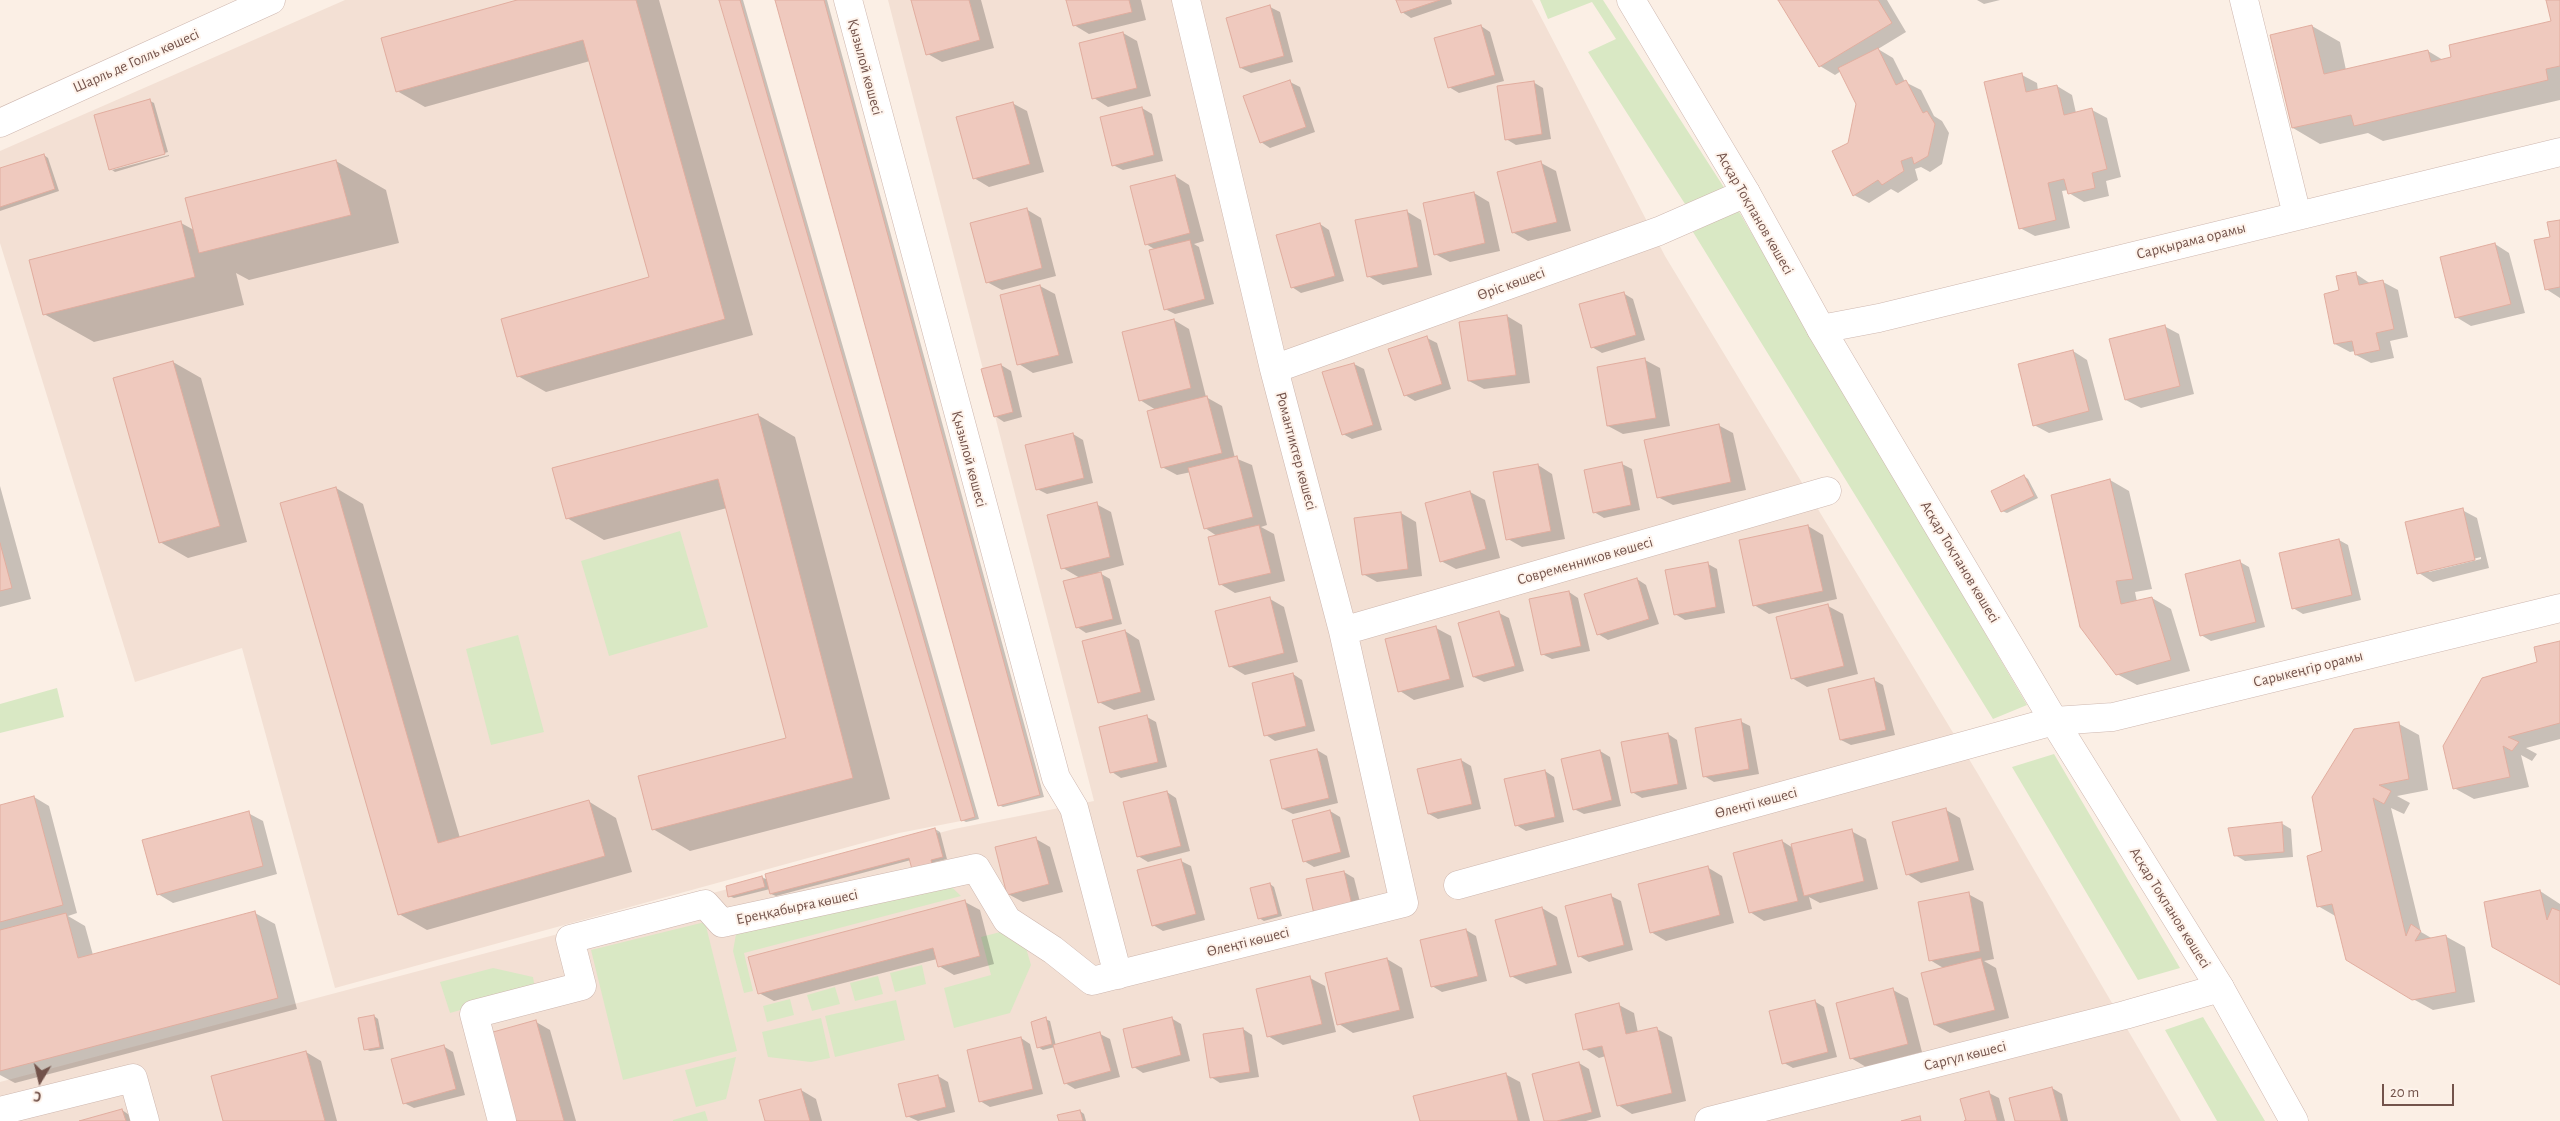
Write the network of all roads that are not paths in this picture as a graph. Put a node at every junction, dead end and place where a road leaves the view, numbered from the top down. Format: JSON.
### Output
{"nodes":[{"id":1,"x":271,"y":0,"type":"edge"},
{"id":2,"x":848,"y":0,"type":"edge"},
{"id":3,"x":1186,"y":0,"type":"edge"},
{"id":4,"x":1631,"y":0,"type":"edge"},
{"id":5,"x":2244,"y":0,"type":"edge"},
{"id":6,"x":0,"y":123,"type":"edge"},
{"id":7,"x":2560,"y":152,"type":"edge"},
{"id":8,"x":1746,"y":193,"type":"junction"},
{"id":9,"x":2296,"y":215,"type":"junction"},
{"id":10,"x":1821,"y":329,"type":"junction"},
{"id":11,"x":1274,"y":369,"type":"junction"},
{"id":12,"x":1827,"y":491,"type":"dead end"},
{"id":13,"x":2560,"y":608,"type":"edge"},
{"id":14,"x":1343,"y":630,"type":"junction"},
{"id":15,"x":2054,"y":721,"type":"junction"},
{"id":16,"x":1458,"y":886,"type":"dead end"},
{"id":17,"x":1404,"y":903,"type":"joint"},
{"id":18,"x":1118,"y":975,"type":"junction"},
{"id":19,"x":1092,"y":981,"type":"joint"},
{"id":20,"x":2220,"y":988,"type":"junction"},
{"id":21,"x":0,"y":1111,"type":"edge"},
{"id":22,"x":145,"y":1121,"type":"edge"},
{"id":23,"x":502,"y":1121,"type":"edge"},
{"id":24,"x":1710,"y":1121,"type":"edge"},
{"id":25,"x":2294,"y":1121,"type":"edge"}],
"edges":[{"from":1,"to":6,"type":"street","name":"Шарль де Голль көшесі"},
{"from":2,"to":18,"type":"street","name":"Қызылой көшесі"},
{"from":3,"to":11,"type":"street","name":"Романтиктер көшесі"},
{"from":4,"to":8,"type":"street","name":"Асқар Тоқпанов көшесі"},
{"from":5,"to":9,"type":"street"},
{"from":7,"to":9,"type":"street","name":"Сарқырама орамы"},
{"from":8,"to":10,"type":"street","name":"Асқар Тоқпанов көшесі"},
{"from":8,"to":11,"type":"street","name":"Өріс көшесі"},
{"from":9,"to":10,"type":"street","name":"Сарқырама орамы"},
{"from":10,"to":15,"type":"street","name":"Асқар Тоқпанов көшесі"},
{"from":11,"to":14,"type":"street","name":"Романтиктер көшесі"},
{"from":12,"to":14,"type":"street","name":"Современников көшесі"},
{"from":13,"to":15,"type":"street","name":"Сарыкеңгір орамы"},
{"from":14,"to":17,"type":"street","name":"Романтиктер көшесі"},
{"from":15,"to":16,"type":"street","name":"Өлеңті көшесі"},
{"from":15,"to":20,"type":"street","name":"Асқар Тоқпанов көшесі"},
{"from":17,"to":18,"type":"street","name":"Өлеңті көшесі"},
{"from":18,"to":19,"type":"street","name":"Өлеңті көшесі"},
{"from":19,"to":23,"type":"street","name":"Ереңқабырға көшесі"},
{"from":20,"to":24,"type":"street","name":"Саргүл көшесі"},
{"from":20,"to":25,"type":"street","name":"Асқар Тоқпанов көшесі"},
{"from":21,"to":22,"type":"street"}]}
